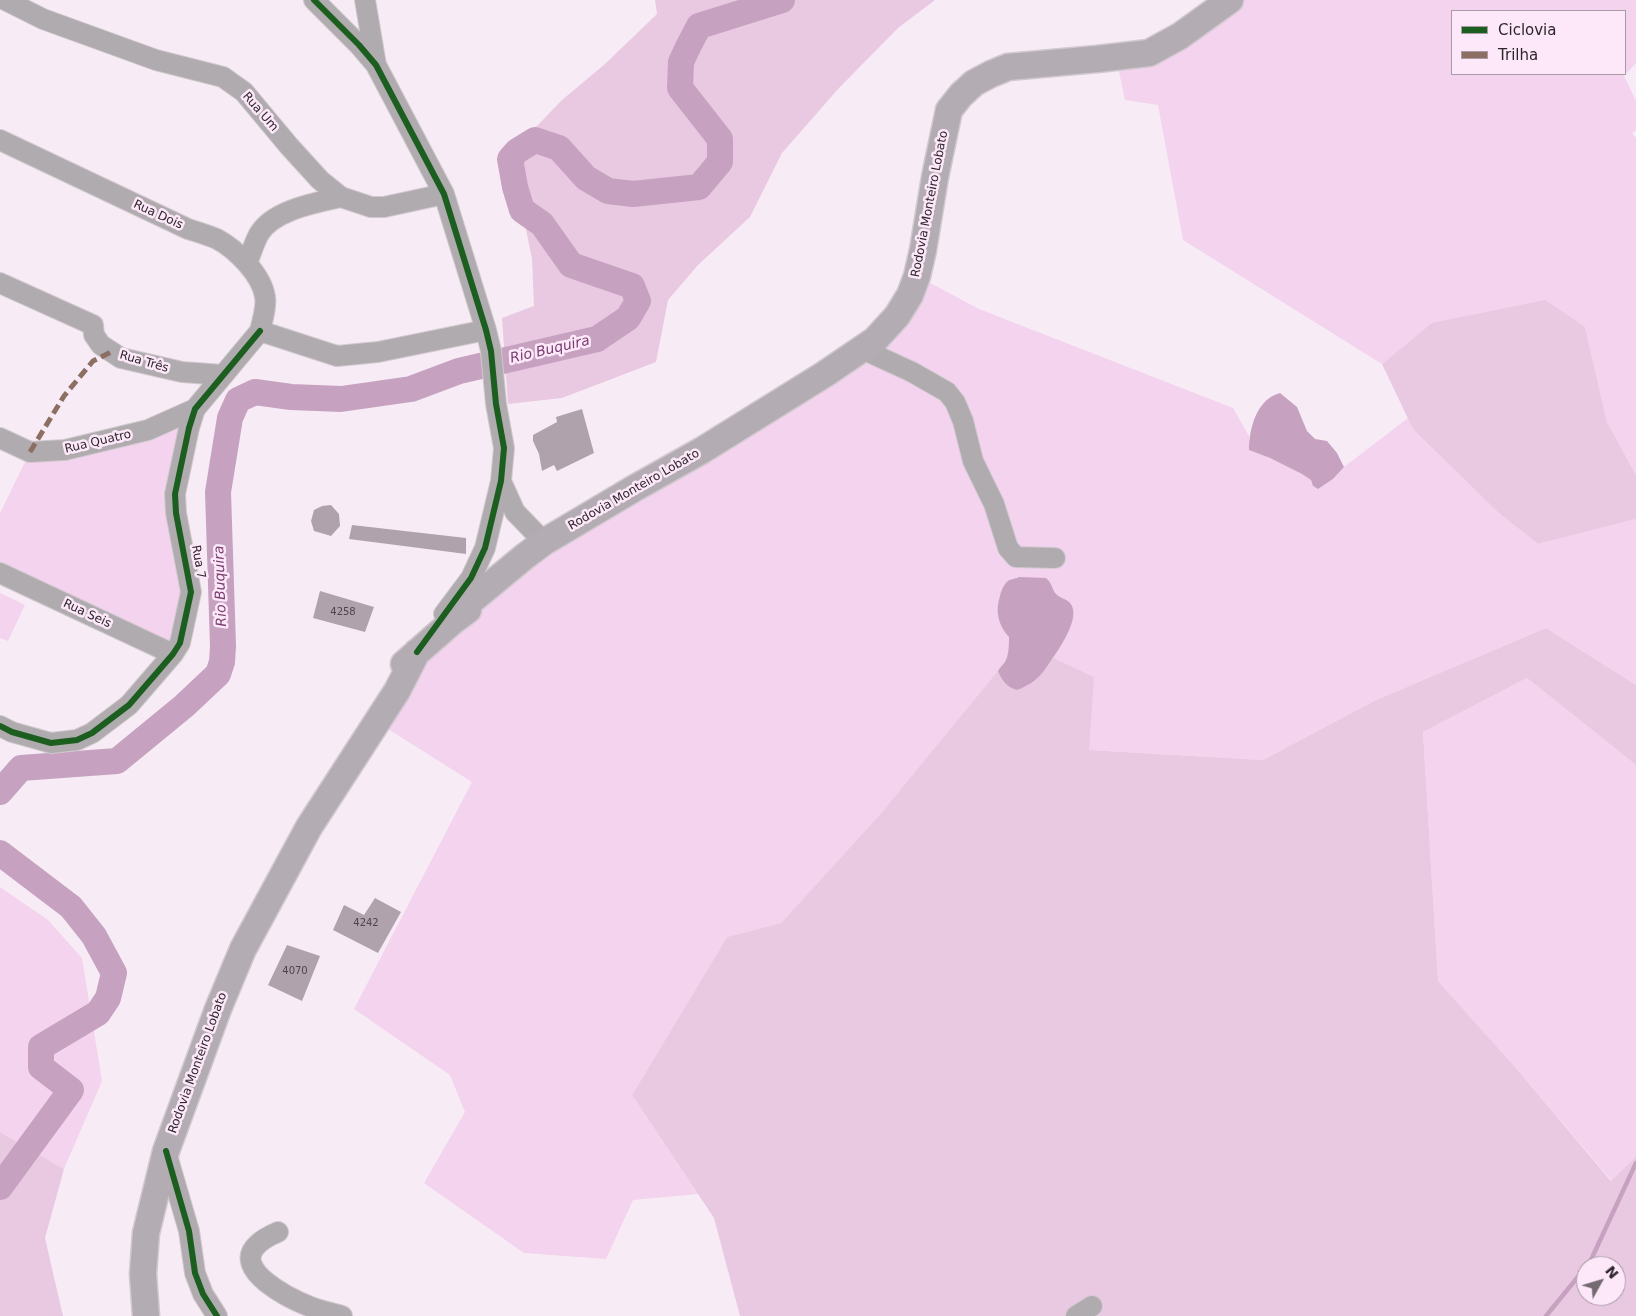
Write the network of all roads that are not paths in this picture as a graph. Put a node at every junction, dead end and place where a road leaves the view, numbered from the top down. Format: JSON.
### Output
{"nodes":[{"id":1,"x":5,"y":0,"type":"edge"},
{"id":2,"x":314,"y":0,"type":"edge"},
{"id":3,"x":365,"y":0,"type":"edge"},
{"id":4,"x":1230,"y":0,"type":"edge"},
{"id":5,"x":376,"y":65,"type":"junction"},
{"id":6,"x":0,"y":140,"type":"edge"},
{"id":7,"x":444,"y":194,"type":"junction"},
{"id":8,"x":341,"y":197,"type":"junction"},
{"id":9,"x":247,"y":263,"type":"junction"},
{"id":10,"x":0,"y":283,"type":"edge"},
{"id":11,"x":486,"y":330,"type":"junction"},
{"id":12,"x":260,"y":332,"type":"junction"},
{"id":13,"x":862,"y":349,"type":"junction"},
{"id":14,"x":223,"y":375,"type":"junction"},
{"id":15,"x":195,"y":409,"type":"junction"},
{"id":16,"x":0,"y":438,"type":"edge"},
{"id":17,"x":501,"y":481,"type":"junction"},
{"id":18,"x":544,"y":542,"type":"junction"},
{"id":19,"x":1055,"y":558,"type":"dead end"},
{"id":20,"x":0,"y":573,"type":"edge"},
{"id":21,"x":418,"y":652,"type":"junction"},
{"id":22,"x":173,"y":654,"type":"junction"},
{"id":23,"x":6,"y":729,"type":"edge"},
{"id":24,"x":166,"y":1152,"type":"junction"},
{"id":25,"x":278,"y":1232,"type":"dead end"},
{"id":26,"x":311,"y":1311,"type":"edge"},
{"id":27,"x":146,"y":1316,"type":"edge"},
{"id":28,"x":217,"y":1316,"type":"edge"},
{"id":29,"x":342,"y":1316,"type":"edge"}],
"edges":[{"from":1,"to":8,"type":"street","name":"Rua Um"},
{"from":2,"to":5,"type":"street"},
{"from":3,"to":5,"type":"street"},
{"from":4,"to":13,"type":"main road","name":"Rodovia Monteiro Lobato"},
{"from":5,"to":7,"type":"street"},
{"from":6,"to":9,"type":"street","name":"Rua Dois"},
{"from":7,"to":8,"type":"street","name":"Rua Um"},
{"from":7,"to":11,"type":"street"},
{"from":8,"to":9,"type":"street"},
{"from":9,"to":12,"type":"street","name":"Rua Dois"},
{"from":10,"to":14,"type":"street","name":"Rua Três"},
{"from":11,"to":12,"type":"street"},
{"from":11,"to":17,"type":"street"},
{"from":12,"to":14,"type":"street","name":"Rua 7"},
{"from":13,"to":18,"type":"main road","name":"Rodovia Monteiro Lobato"},
{"from":13,"to":19,"type":"street"},
{"from":14,"to":15,"type":"street","name":"Rua 7"},
{"from":15,"to":16,"type":"street","name":"Rua Quatro"},
{"from":15,"to":22,"type":"street","name":"Rua 7"},
{"from":17,"to":18,"type":"street"},
{"from":17,"to":21,"type":"street"},
{"from":18,"to":21,"type":"main road","name":"Rodovia Monteiro Lobato"},
{"from":20,"to":22,"type":"street","name":"Rua Seis"},
{"from":21,"to":24,"type":"main road","name":"Rodovia Monteiro Lobato"},
{"from":22,"to":23,"type":"street","name":"Rua 7"},
{"from":24,"to":27,"type":"main road","name":"Rodovia Monteiro Lobato"},
{"from":24,"to":28,"type":"street"},
{"from":25,"to":26,"type":"street"},
{"from":26,"to":29,"type":"street"}]}
